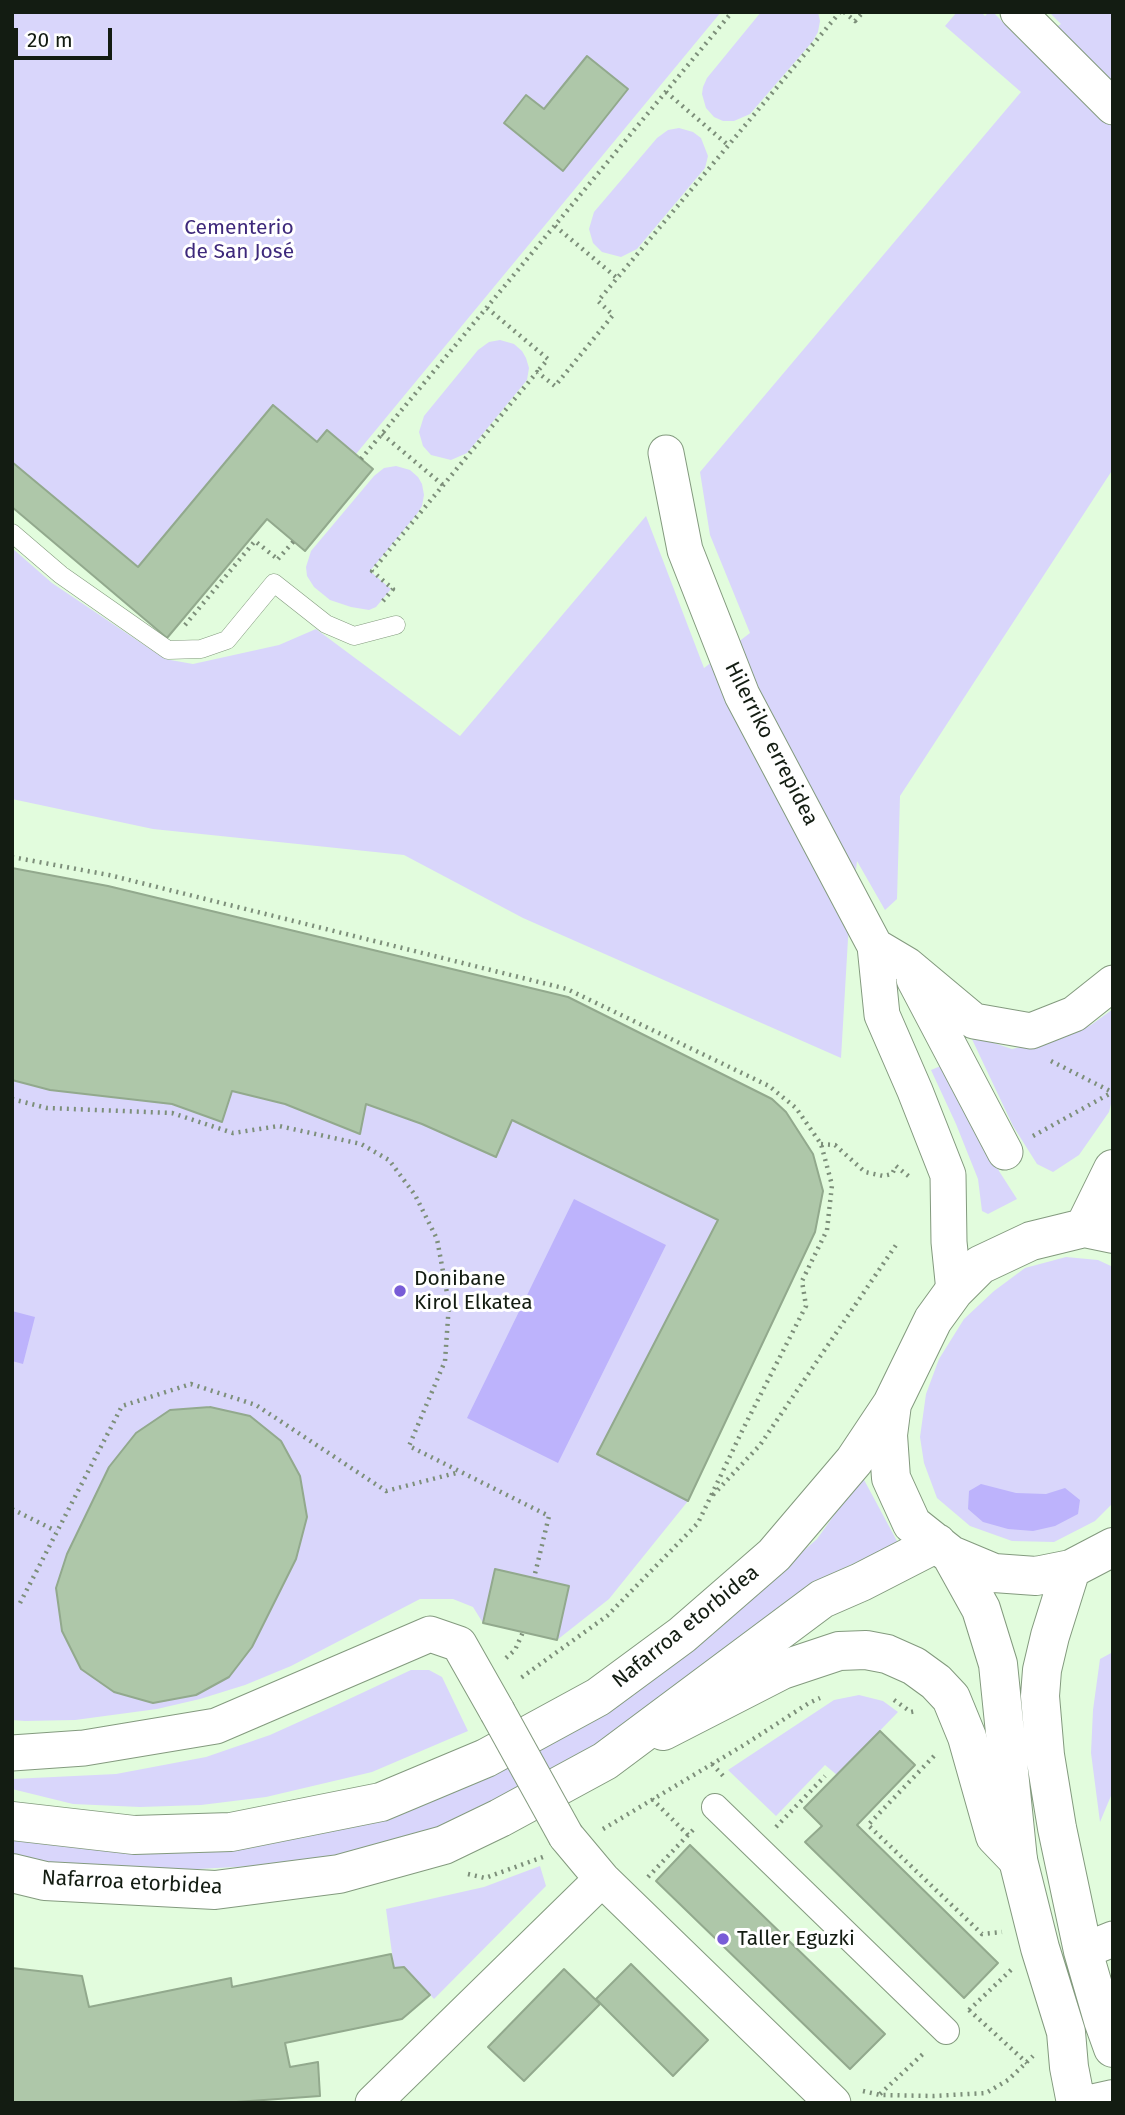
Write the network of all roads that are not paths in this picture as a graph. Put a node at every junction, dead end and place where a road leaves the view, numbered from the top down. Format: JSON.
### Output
{"nodes":[{"id":1,"x":1018,"y":12,"type":"edge"},
{"id":2,"x":1113,"y":107,"type":"edge"},
{"id":3,"x":666,"y":453,"type":"dead end"},
{"id":4,"x":12,"y":533,"type":"edge"},
{"id":5,"x":396,"y":625,"type":"dead end"},
{"id":6,"x":876,"y":946,"type":"junction"},
{"id":7,"x":907,"y":964,"type":"junction"},
{"id":8,"x":1113,"y":983,"type":"edge"},
{"id":9,"x":1017,"y":1145,"type":"road end"},
{"id":10,"x":1113,"y":1169,"type":"edge"},
{"id":11,"x":1098,"y":1231,"type":"edge"},
{"id":12,"x":954,"y":1291,"type":"junction"},
{"id":13,"x":892,"y":1404,"type":"junction"},
{"id":14,"x":1113,"y":1547,"type":"edge"},
{"id":15,"x":944,"y":1549,"type":"junction"},
{"id":16,"x":1071,"y":1569,"type":"junction"},
{"id":17,"x":12,"y":1753,"type":"edge"},
{"id":18,"x":606,"y":1761,"type":"junction"},
{"id":19,"x":715,"y":1807,"type":"dead end"},
{"id":20,"x":12,"y":1821,"type":"edge"},
{"id":21,"x":1018,"y":1860,"type":"junction"},
{"id":22,"x":12,"y":1873,"type":"edge"},
{"id":23,"x":602,"y":1880,"type":"junction"},
{"id":24,"x":1098,"y":1945,"type":"edge"},
{"id":25,"x":946,"y":2031,"type":"dead end"},
{"id":26,"x":1113,"y":2048,"type":"edge"},
{"id":27,"x":1113,"y":2099,"type":"edge"},
{"id":28,"x":373,"y":2103,"type":"edge"},
{"id":29,"x":833,"y":2103,"type":"edge"},
{"id":30,"x":1076,"y":2103,"type":"edge"},
{"id":31,"x":1095,"y":2103,"type":"edge"}],
"edges":[{"from":1,"to":2,"type":"street"},
{"from":3,"to":6,"type":"street","name":"Hilerriko errepidea"},
{"from":4,"to":5,"type":"lane"},
{"from":6,"to":7,"type":"street"},
{"from":6,"to":12,"type":"street","name":"Hilerriko errepidea"},
{"from":7,"to":8,"type":"street"},
{"from":7,"to":9,"type":"street"},
{"from":10,"to":11,"type":"main road"},
{"from":11,"to":12,"type":"main road"},
{"from":12,"to":13,"type":"main road"},
{"from":13,"to":15,"type":"main road"},
{"from":13,"to":20,"type":"main road","name":"Nafarroa etorbidea"},
{"from":14,"to":16,"type":"main road"},
{"from":15,"to":16,"type":"main road"},
{"from":15,"to":18,"type":"main road","name":"Nafarroa etorbidea"},
{"from":15,"to":21,"type":"main road"},
{"from":16,"to":24,"type":"main road"},
{"from":17,"to":23,"type":"street","bridge":true},
{"from":18,"to":21,"type":"main road","name":"Nafarroa etorbidea"},
{"from":18,"to":22,"type":"main road","name":"Nafarroa etorbidea"},
{"from":19,"to":25,"type":"street"},
{"from":21,"to":30,"type":"main road"},
{"from":23,"to":28,"type":"street"},
{"from":23,"to":29,"type":"street"},
{"from":24,"to":26,"type":"main road"},
{"from":27,"to":31,"type":"main road"}]}
